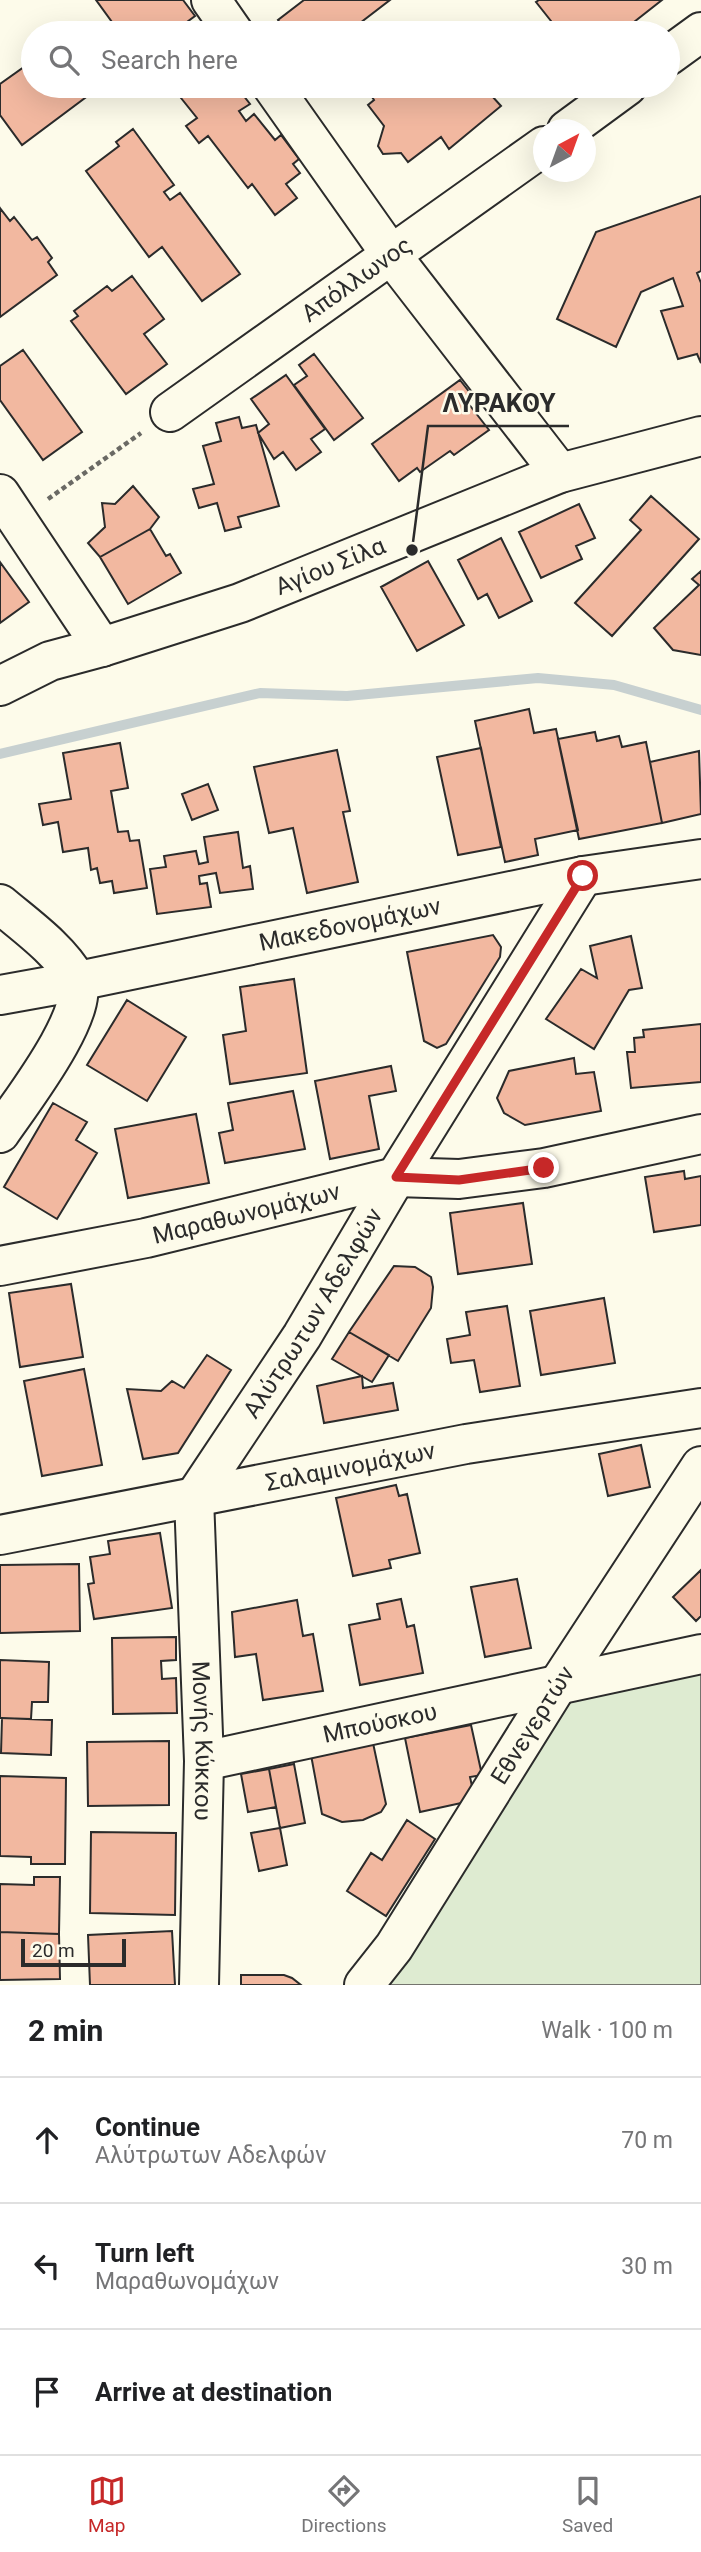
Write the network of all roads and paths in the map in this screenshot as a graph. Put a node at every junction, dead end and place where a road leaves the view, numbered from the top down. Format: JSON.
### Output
{"nodes":[{"id":1,"x":211,"y":0,"type":"edge"},
{"id":2,"x":226,"y":21,"type":"edge"},
{"id":3,"x":701,"y":32,"type":"edge"},
{"id":4,"x":680,"y":47,"type":"edge"},
{"id":5,"x":280,"y":98,"type":"edge"},
{"id":6,"x":611,"y":98,"type":"edge"},
{"id":7,"x":582,"y":119,"type":"edge"},
{"id":8,"x":533,"y":154,"type":"edge"},
{"id":9,"x":392,"y":256,"type":"junction"},
{"id":10,"x":170,"y":412,"type":"joint"},
{"id":11,"x":701,"y":436,"type":"edge"},
{"id":12,"x":559,"y":473,"type":"junction"},
{"id":13,"x":9,"y":507,"type":"edge"},
{"id":14,"x":102,"y":647,"type":"junction"},
{"id":15,"x":0,"y":686,"type":"edge"},
{"id":16,"x":701,"y":859,"type":"edge"},
{"id":17,"x":583,"y":876,"type":"junction"},
{"id":18,"x":0,"y":904,"type":"edge"},
{"id":19,"x":78,"y":981,"type":"junction"},
{"id":20,"x":0,"y":995,"type":"edge"},
{"id":21,"x":0,"y":1133,"type":"edge"},
{"id":22,"x":701,"y":1134,"type":"edge"},
{"id":23,"x":396,"y":1177,"type":"junction"},
{"id":24,"x":0,"y":1266,"type":"edge"},
{"id":25,"x":701,"y":1408,"type":"edge"},
{"id":26,"x":701,"y":1466,"type":"edge"},
{"id":27,"x":194,"y":1498,"type":"junction"},
{"id":28,"x":0,"y":1535,"type":"edge"},
{"id":29,"x":701,"y":1654,"type":"edge"},
{"id":30,"x":557,"y":1686,"type":"junction"},
{"id":31,"x":204,"y":1761,"type":"junction"},
{"id":32,"x":199,"y":1985,"type":"edge"},
{"id":33,"x":365,"y":1985,"type":"edge"}],
"edges":[{"from":1,"to":2,"type":"street"},
{"from":3,"to":4,"type":"street"},
{"from":5,"to":9,"type":"street"},
{"from":6,"to":7,"type":"street"},
{"from":8,"to":9,"type":"street","name":"Απόλλωνος"},
{"from":9,"to":10,"type":"street","name":"Απόλλωνος"},
{"from":9,"to":12,"type":"street"},
{"from":10,"to":13,"type":"path"},
{"from":11,"to":12,"type":"street","name":"Αγίου Σίλα"},
{"from":12,"to":14,"type":"street","name":"Αγίου Σίλα"},
{"from":13,"to":14,"type":"street"},
{"from":14,"to":15,"type":"street","name":"Αγίου Σίλα"},
{"from":16,"to":17,"type":"street","name":"Μακεδονομάχων"},
{"from":17,"to":19,"type":"street","name":"Μακεδονομάχων"},
{"from":17,"to":23,"type":"street","name":"Αλύτρωτων Αδελφών"},
{"from":18,"to":19,"type":"street"},
{"from":19,"to":20,"type":"street","name":"Μακεδονομάχων"},
{"from":19,"to":21,"type":"street"},
{"from":22,"to":23,"type":"street","name":"Μαραθωνομάχων"},
{"from":23,"to":24,"type":"street","name":"Μαραθωνομάχων"},
{"from":23,"to":27,"type":"street","name":"Αλύτρωτων Αδελφών"},
{"from":25,"to":27,"type":"street","name":"Σαλαμινομάχων"},
{"from":26,"to":30,"type":"street","name":"Εθνεγερτών"},
{"from":27,"to":28,"type":"street","name":"Σαλαμινομάχων"},
{"from":27,"to":31,"type":"street","name":"Μονής Κύκκου"},
{"from":29,"to":30,"type":"street","name":"Μπούσκου"},
{"from":30,"to":31,"type":"street","name":"Μπούσκου"},
{"from":30,"to":33,"type":"street","name":"Εθνεγερτών"},
{"from":31,"to":32,"type":"street","name":"Μονής Κύκκου"}]}
